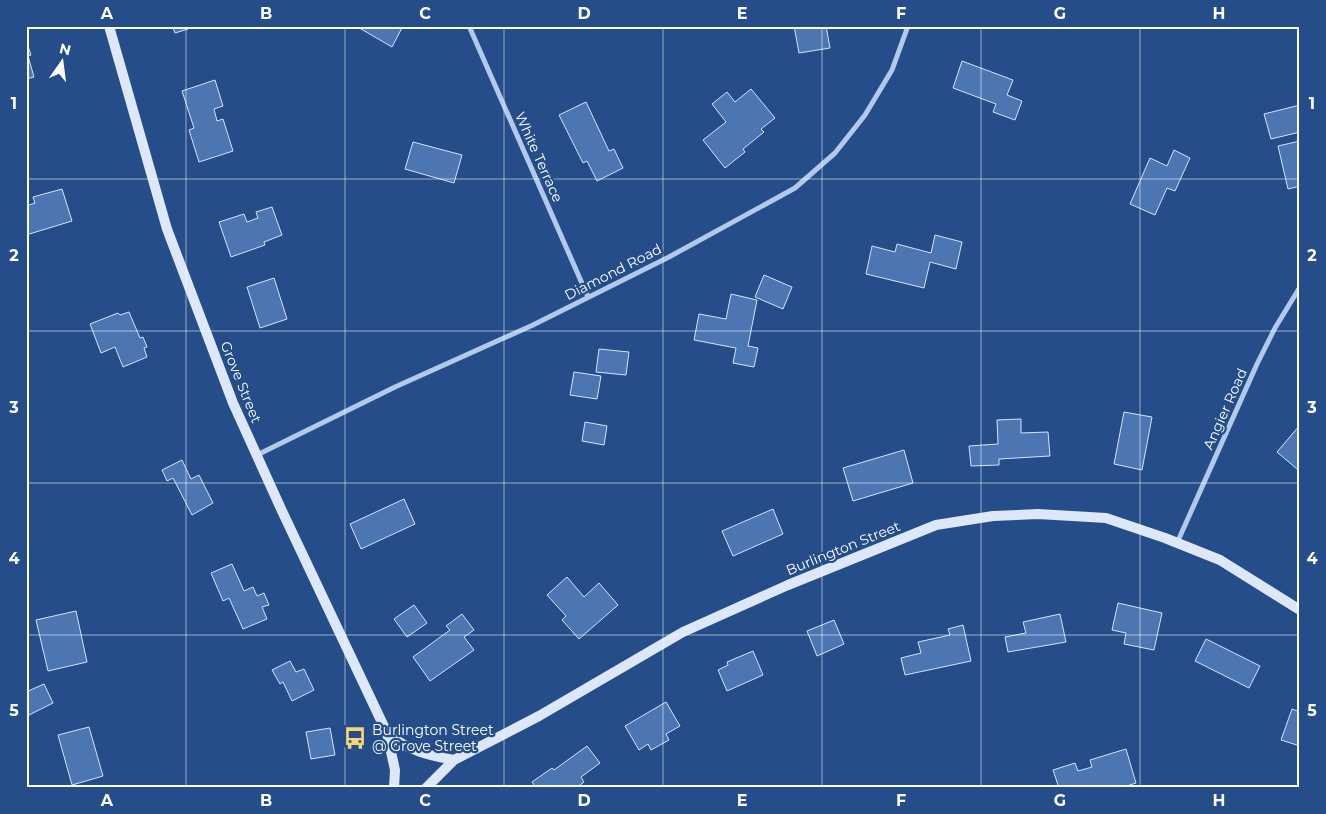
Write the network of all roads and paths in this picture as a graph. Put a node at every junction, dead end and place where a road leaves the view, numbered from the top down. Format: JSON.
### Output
{"nodes":[{"id":1,"x":109,"y":26,"type":"edge"},
{"id":2,"x":469,"y":26,"type":"edge"},
{"id":3,"x":908,"y":26,"type":"edge"},
{"id":4,"x":1300,"y":287,"type":"edge"},
{"id":5,"x":588,"y":297,"type":"junction"},
{"id":6,"x":257,"y":455,"type":"junction"},
{"id":7,"x":1177,"y":543,"type":"junction"},
{"id":8,"x":1300,"y":610,"type":"edge"},
{"id":9,"x":388,"y":733,"type":"junction"},
{"id":10,"x":454,"y":760,"type":"junction"},
{"id":11,"x":394,"y":788,"type":"edge"},
{"id":12,"x":426,"y":788,"type":"edge"}],
"edges":[{"from":1,"to":6,"type":"street","name":"Grove Street"},
{"from":2,"to":5,"type":"street","name":"White Terrace"},
{"from":3,"to":5,"type":"street","name":"Diamond Road"},
{"from":4,"to":7,"type":"street","name":"Angier Road"},
{"from":5,"to":6,"type":"street","name":"Diamond Road"},
{"from":6,"to":9,"type":"street","name":"Grove Street"},
{"from":7,"to":8,"type":"street","name":"Burlington Street"},
{"from":7,"to":10,"type":"street","name":"Burlington Street"},
{"from":9,"to":10,"type":"street","name":"Grove Street"},
{"from":9,"to":11,"type":"street","name":"Grove Street"},
{"from":10,"to":12,"type":"street","name":"Burlington Street"}]}
